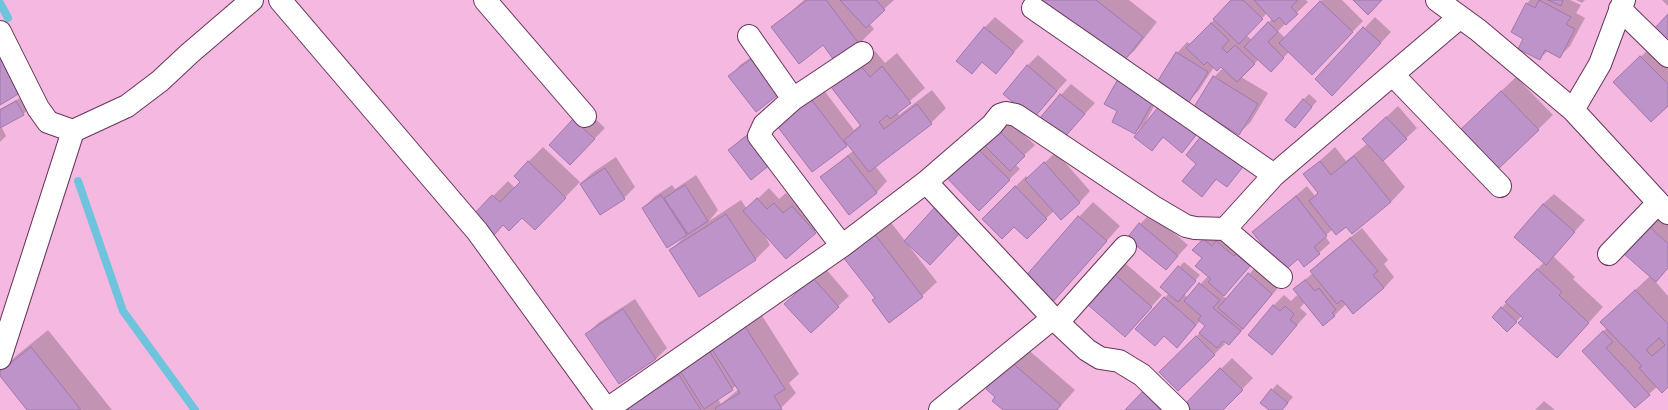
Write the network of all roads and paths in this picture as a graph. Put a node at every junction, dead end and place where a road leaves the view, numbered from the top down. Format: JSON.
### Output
{"nodes":[{"id":1,"x":252,"y":0,"type":"edge"},
{"id":2,"x":280,"y":0,"type":"edge"},
{"id":3,"x":485,"y":0,"type":"edge"},
{"id":4,"x":1437,"y":0,"type":"edge"},
{"id":5,"x":1622,"y":4,"type":"edge"},
{"id":6,"x":1033,"y":8,"type":"dead end"},
{"id":7,"x":1460,"y":17,"type":"junction"},
{"id":8,"x":749,"y":36,"type":"dead end"},
{"id":9,"x":2,"y":41,"type":"edge"},
{"id":10,"x":862,"y":53,"type":"dead end"},
{"id":11,"x":1668,"y":56,"type":"edge"},
{"id":12,"x":1393,"y":75,"type":"junction"},
{"id":13,"x":793,"y":99,"type":"junction"},
{"id":14,"x":1573,"y":110,"type":"junction"},
{"id":15,"x":585,"y":116,"type":"dead end"},
{"id":16,"x":73,"y":131,"type":"junction"},
{"id":17,"x":1274,"y":175,"type":"junction"},
{"id":18,"x":926,"y":182,"type":"junction"},
{"id":19,"x":1500,"y":186,"type":"dead end"},
{"id":20,"x":1663,"y":208,"type":"edge"},
{"id":21,"x":1225,"y":229,"type":"junction"},
{"id":22,"x":842,"y":246,"type":"junction"},
{"id":23,"x":1125,"y":247,"type":"dead end"},
{"id":24,"x":1609,"y":254,"type":"dead end"},
{"id":25,"x":1281,"y":277,"type":"dead end"},
{"id":26,"x":1056,"y":320,"type":"junction"},
{"id":27,"x":0,"y":358,"type":"edge"},
{"id":28,"x":606,"y":410,"type":"edge"},
{"id":29,"x":940,"y":410,"type":"edge"},
{"id":30,"x":1178,"y":410,"type":"edge"}],
"edges":[{"from":1,"to":16,"type":"street"},
{"from":2,"to":28,"type":"street"},
{"from":3,"to":15,"type":"street"},
{"from":4,"to":7,"type":"street"},
{"from":5,"to":11,"type":"street"},
{"from":5,"to":14,"type":"street"},
{"from":6,"to":17,"type":"street"},
{"from":7,"to":12,"type":"street"},
{"from":7,"to":14,"type":"street"},
{"from":8,"to":13,"type":"street"},
{"from":9,"to":16,"type":"street"},
{"from":10,"to":13,"type":"street"},
{"from":12,"to":17,"type":"street"},
{"from":12,"to":19,"type":"street"},
{"from":13,"to":22,"type":"street"},
{"from":14,"to":20,"type":"street"},
{"from":16,"to":27,"type":"street"},
{"from":17,"to":21,"type":"street"},
{"from":18,"to":21,"type":"street"},
{"from":18,"to":22,"type":"street"},
{"from":18,"to":26,"type":"street"},
{"from":20,"to":24,"type":"street"},
{"from":21,"to":25,"type":"street"},
{"from":22,"to":28,"type":"street"},
{"from":23,"to":26,"type":"street"},
{"from":26,"to":29,"type":"street"},
{"from":26,"to":30,"type":"street"}]}
